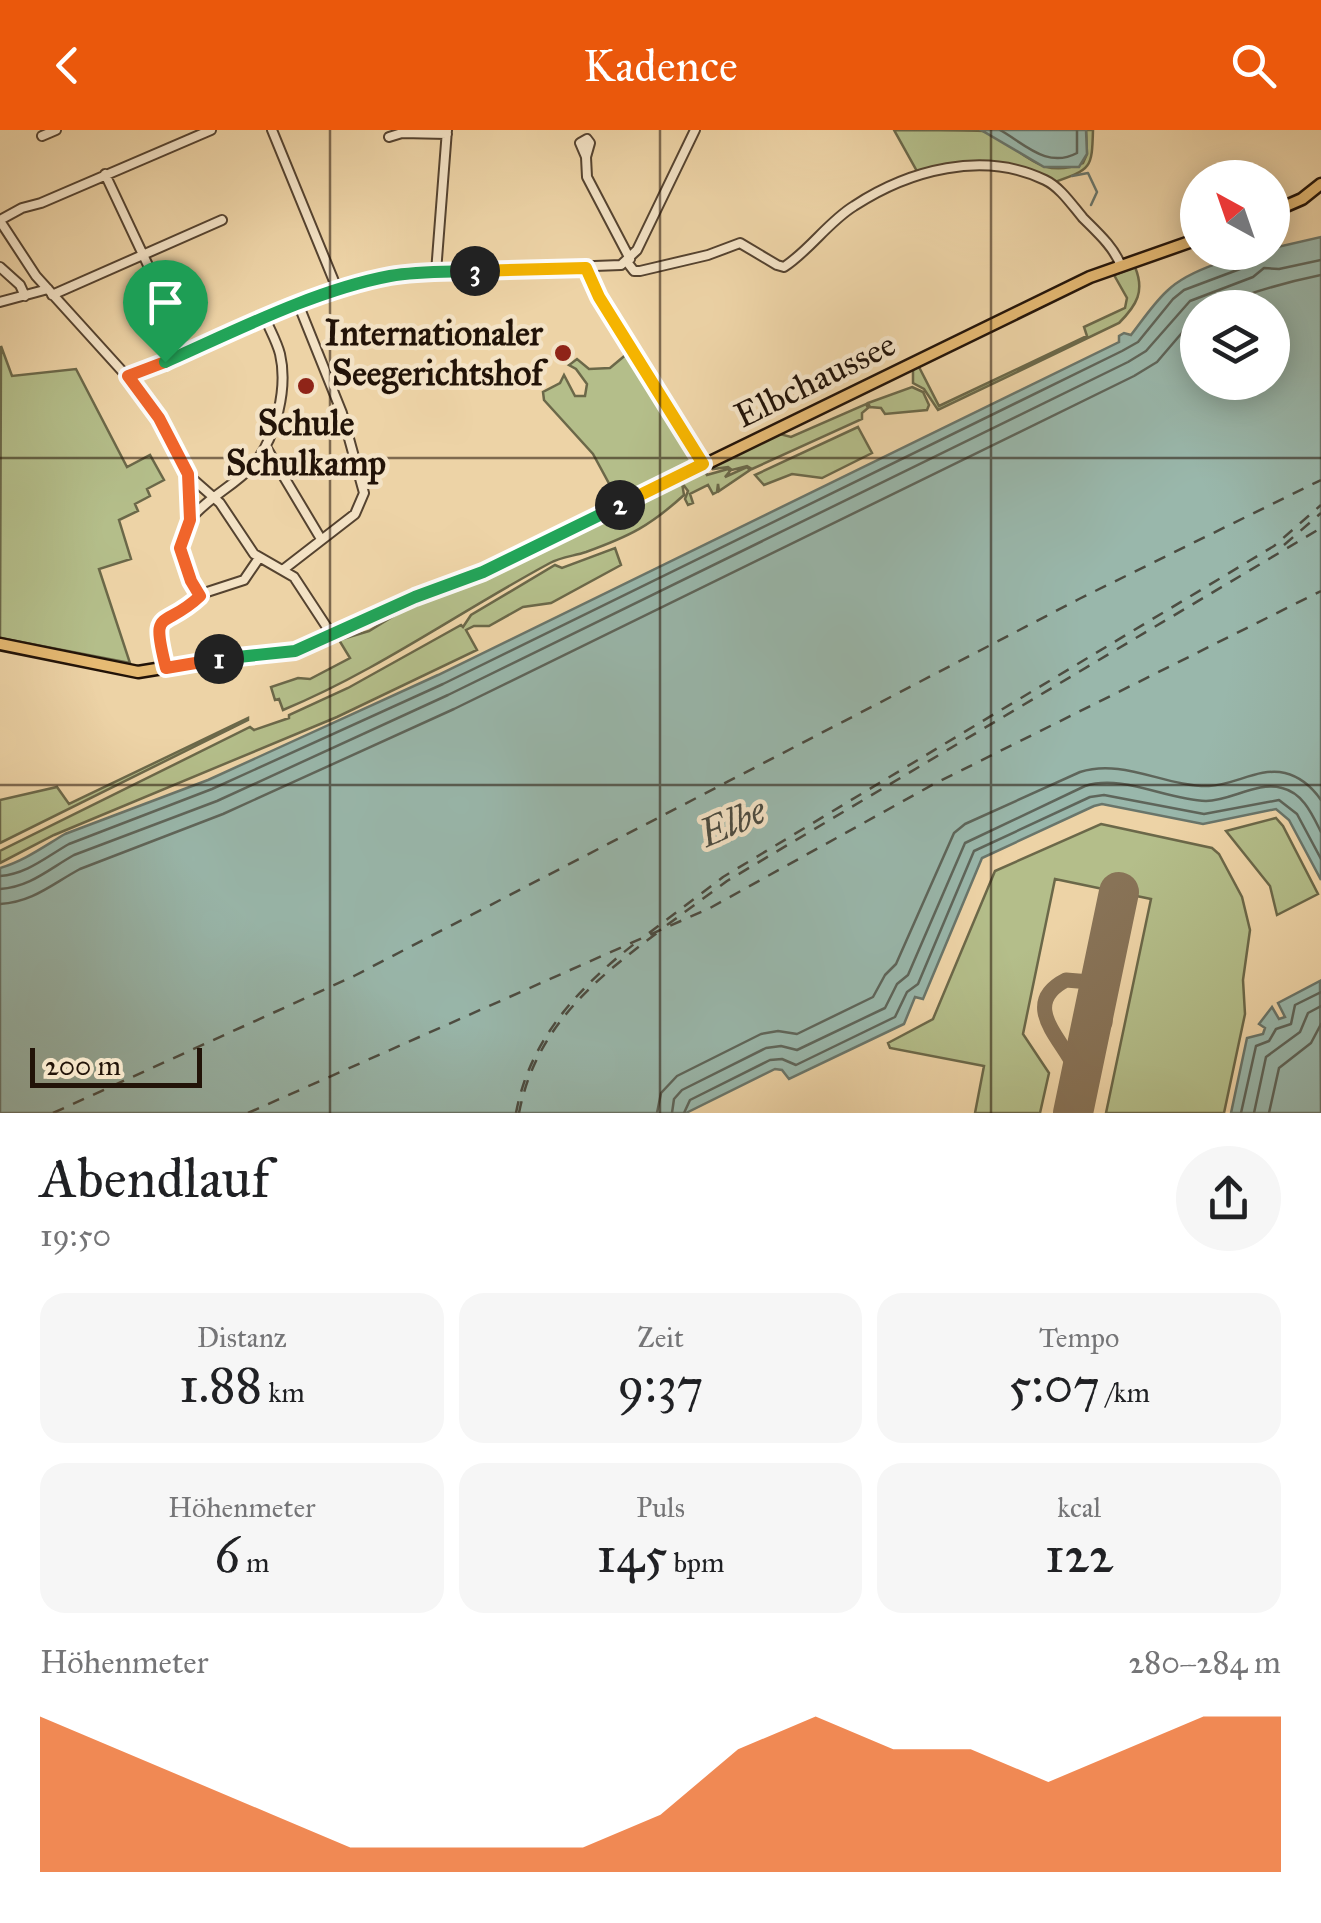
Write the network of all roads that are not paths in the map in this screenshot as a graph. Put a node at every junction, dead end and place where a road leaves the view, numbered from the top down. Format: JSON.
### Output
{"nodes":[{"id":1,"x":56,"y":130,"type":"edge"},
{"id":2,"x":212,"y":130,"type":"edge"},
{"id":3,"x":272,"y":130,"type":"edge"},
{"id":4,"x":696,"y":130,"type":"edge"},
{"id":5,"x":447,"y":132,"type":"edge"},
{"id":6,"x":42,"y":136,"type":"dead end"},
{"id":7,"x":389,"y":137,"type":"dead end"},
{"id":8,"x":586,"y":157,"type":"dead end"},
{"id":9,"x":105,"y":174,"type":"junction"},
{"id":10,"x":1321,"y":184,"type":"edge"},
{"id":11,"x":1290,"y":204,"type":"edge"},
{"id":12,"x":222,"y":220,"type":"dead end"},
{"id":13,"x":0,"y":221,"type":"edge"},
{"id":14,"x":1180,"y":245,"type":"edge"},
{"id":15,"x":142,"y":253,"type":"junction"},
{"id":16,"x":628,"y":261,"type":"junction"},
{"id":17,"x":1121,"y":266,"type":"junction"},
{"id":18,"x":0,"y":267,"type":"edge"},
{"id":19,"x":586,"y":268,"type":"junction"},
{"id":20,"x":436,"y":272,"type":"junction"},
{"id":21,"x":50,"y":292,"type":"junction"},
{"id":22,"x":338,"y":292,"type":"junction"},
{"id":23,"x":25,"y":296,"type":"junction"},
{"id":24,"x":0,"y":302,"type":"edge"},
{"id":25,"x":299,"y":306,"type":"junction"},
{"id":26,"x":266,"y":318,"type":"junction"},
{"id":27,"x":165,"y":362,"type":"junction"},
{"id":28,"x":128,"y":376,"type":"junction"},
{"id":29,"x":266,"y":446,"type":"junction"},
{"id":30,"x":703,"y":464,"type":"junction"},
{"id":31,"x":188,"y":474,"type":"junction"},
{"id":32,"x":215,"y":498,"type":"junction"},
{"id":33,"x":190,"y":520,"type":"junction"},
{"id":34,"x":321,"y":538,"type":"junction"},
{"id":35,"x":259,"y":558,"type":"junction"},
{"id":36,"x":284,"y":569,"type":"junction"},
{"id":37,"x":200,"y":596,"type":"junction"},
{"id":38,"x":332,"y":634,"type":"junction"},
{"id":39,"x":0,"y":644,"type":"edge"},
{"id":40,"x":166,"y":668,"type":"junction"}],
"edges":[{"from":1,"to":6,"type":"street"},
{"from":2,"to":9,"type":"street"},
{"from":3,"to":22,"type":"street"},
{"from":4,"to":16,"type":"street"},
{"from":5,"to":7,"type":"street"},
{"from":5,"to":20,"type":"street"},
{"from":8,"to":16,"type":"street"},
{"from":9,"to":13,"type":"street"},
{"from":9,"to":15,"type":"street"},
{"from":10,"to":11,"type":"main road"},
{"from":12,"to":15,"type":"street"},
{"from":13,"to":21,"type":"street"},
{"from":14,"to":17,"type":"main road","name":"Elbchaussee"},
{"from":15,"to":21,"type":"street"},
{"from":15,"to":27,"type":"street"},
{"from":16,"to":17,"type":"street"},
{"from":16,"to":19,"type":"street"},
{"from":17,"to":30,"type":"main road","name":"Elbchaussee"},
{"from":18,"to":23,"type":"street"},
{"from":19,"to":20,"type":"street"},
{"from":19,"to":30,"type":"street"},
{"from":20,"to":22,"type":"street"},
{"from":21,"to":23,"type":"street"},
{"from":21,"to":28,"type":"street"},
{"from":22,"to":25,"type":"street"},
{"from":23,"to":24,"type":"street"},
{"from":25,"to":26,"type":"street"},
{"from":25,"to":34,"type":"street"},
{"from":26,"to":27,"type":"street"},
{"from":26,"to":29,"type":"street"},
{"from":27,"to":28,"type":"street"},
{"from":28,"to":31,"type":"street"},
{"from":29,"to":32,"type":"street"},
{"from":29,"to":34,"type":"street"},
{"from":30,"to":38,"type":"main road","name":"Elbchaussee"},
{"from":31,"to":32,"type":"street"},
{"from":31,"to":33,"type":"street"},
{"from":32,"to":33,"type":"street"},
{"from":32,"to":35,"type":"street"},
{"from":33,"to":37,"type":"street"},
{"from":34,"to":36,"type":"street"},
{"from":35,"to":36,"type":"street"},
{"from":35,"to":37,"type":"street"},
{"from":36,"to":38,"type":"street"},
{"from":37,"to":40,"type":"street"},
{"from":38,"to":40,"type":"main road","name":"Elbchaussee"},
{"from":39,"to":40,"type":"main road","name":"Elbchaussee"}]}
